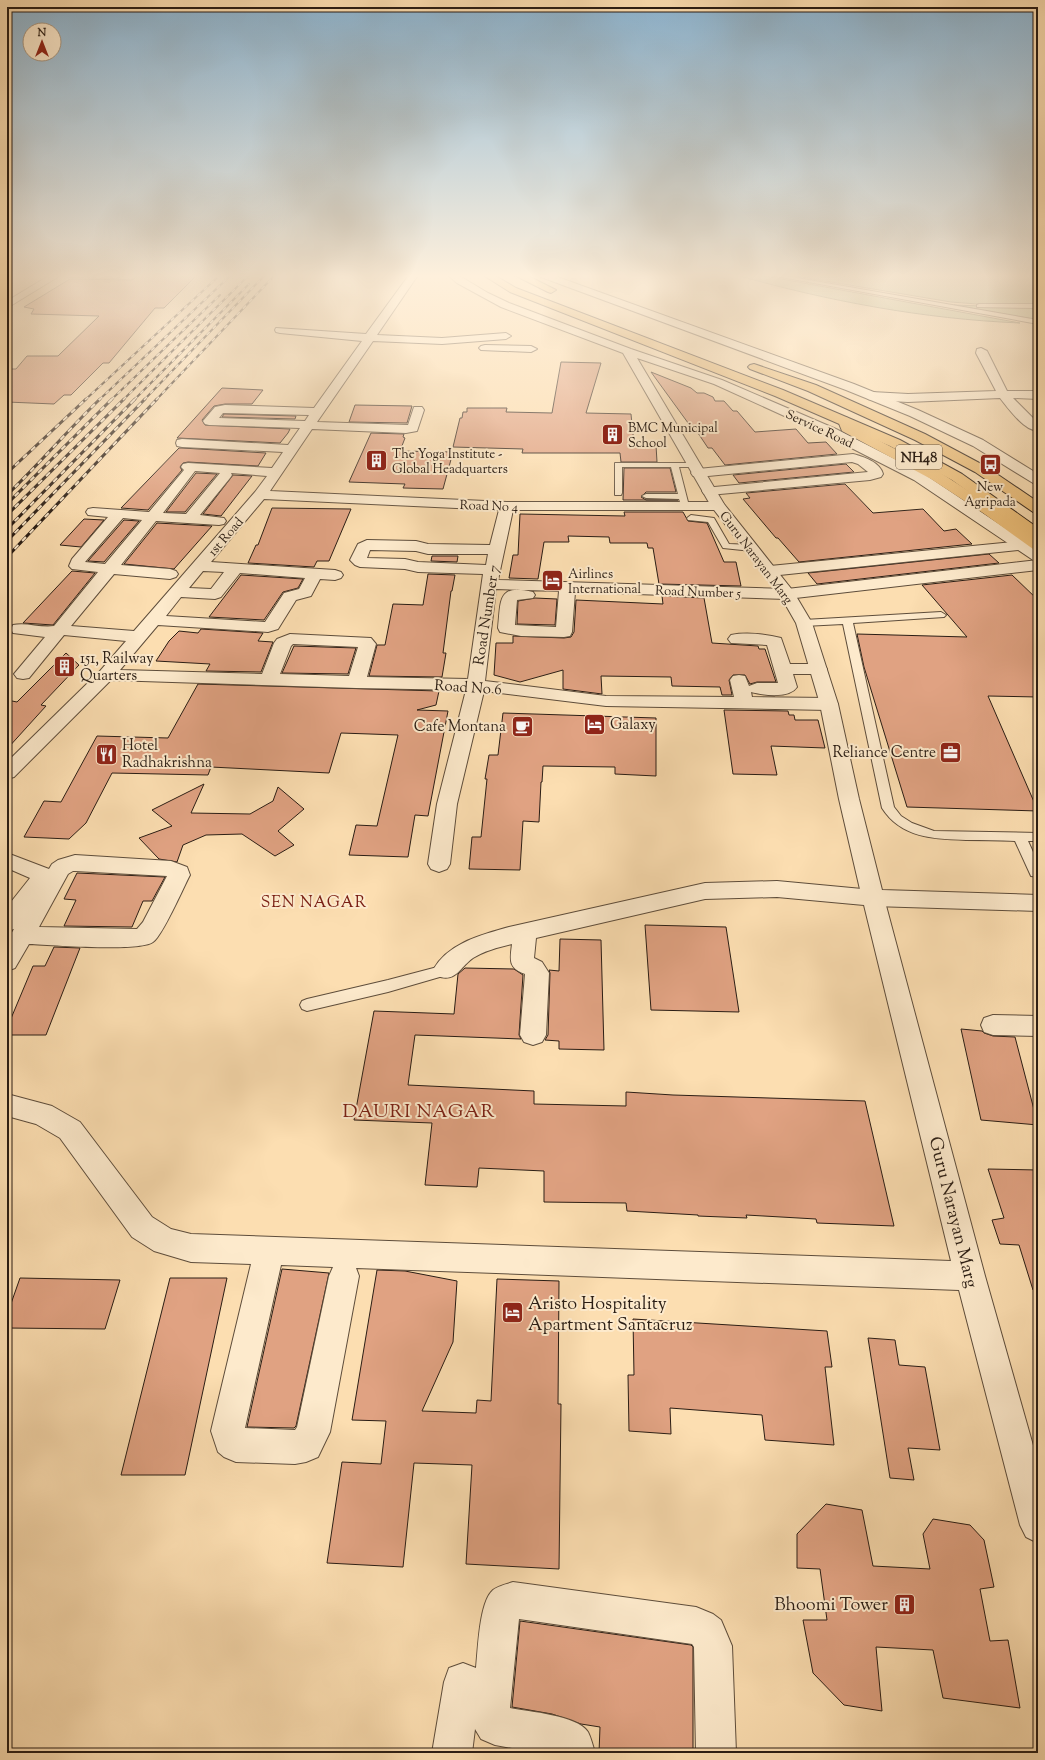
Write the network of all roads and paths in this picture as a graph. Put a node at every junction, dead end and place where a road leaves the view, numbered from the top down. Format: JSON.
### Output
{"nodes":[{"id":1,"x":357,"y":357,"type":"edge"},
{"id":2,"x":631,"y":357,"type":"edge"},
{"id":3,"x":645,"y":357,"type":"edge"},
{"id":4,"x":686,"y":357,"type":"edge"},
{"id":5,"x":766,"y":357,"type":"edge"},
{"id":6,"x":982,"y":357,"type":"edge"},
{"id":7,"x":746,"y":364,"type":"dead end"},
{"id":8,"x":1003,"y":394,"type":"junction"},
{"id":9,"x":1038,"y":395,"type":"edge"},
{"id":10,"x":872,"y":396,"type":"junction"},
{"id":11,"x":808,"y":406,"type":"junction"},
{"id":12,"x":418,"y":410,"type":"dead end"},
{"id":13,"x":301,"y":411,"type":"junction"},
{"id":14,"x":318,"y":412,"type":"junction"},
{"id":15,"x":844,"y":421,"type":"junction"},
{"id":16,"x":293,"y":424,"type":"junction"},
{"id":17,"x":309,"y":425,"type":"junction"},
{"id":18,"x":1035,"y":427,"type":"dead end"},
{"id":19,"x":822,"y":428,"type":"junction"},
{"id":20,"x":182,"y":443,"type":"dead end"},
{"id":21,"x":292,"y":449,"type":"junction"},
{"id":22,"x":674,"y":465,"type":"junction"},
{"id":23,"x":696,"y":469,"type":"junction"},
{"id":24,"x":727,"y":470,"type":"junction"},
{"id":25,"x":276,"y":472,"type":"junction"},
{"id":26,"x":225,"y":475,"type":"dead end"},
{"id":27,"x":1038,"y":480,"type":"edge"},
{"id":28,"x":741,"y":488,"type":"junction"},
{"id":29,"x":709,"y":491,"type":"junction"},
{"id":30,"x":618,"y":493,"type":"dead end"},
{"id":31,"x":260,"y":496,"type":"junction"},
{"id":32,"x":646,"y":496,"type":"dead end"},
{"id":33,"x":507,"y":506,"type":"junction"},
{"id":34,"x":718,"y":506,"type":"junction"},
{"id":35,"x":686,"y":507,"type":"junction"},
{"id":36,"x":1038,"y":509,"type":"edge"},
{"id":37,"x":93,"y":512,"type":"dead end"},
{"id":38,"x":119,"y":514,"type":"junction"},
{"id":39,"x":153,"y":516,"type":"junction"},
{"id":40,"x":190,"y":519,"type":"junction"},
{"id":41,"x":219,"y":521,"type":"dead end"},
{"id":42,"x":720,"y":534,"type":"junction"},
{"id":43,"x":1038,"y":535,"type":"edge"},
{"id":44,"x":746,"y":541,"type":"junction"},
{"id":45,"x":1022,"y":546,"type":"junction"},
{"id":46,"x":1038,"y":546,"type":"edge"},
{"id":47,"x":420,"y":547,"type":"junction"},
{"id":48,"x":993,"y":549,"type":"junction"},
{"id":49,"x":1038,"y":557,"type":"edge"},
{"id":50,"x":467,"y":560,"type":"dead end"},
{"id":51,"x":1038,"y":565,"type":"edge"},
{"id":52,"x":200,"y":566,"type":"junction"},
{"id":53,"x":493,"y":566,"type":"junction"},
{"id":54,"x":415,"y":567,"type":"junction"},
{"id":55,"x":1016,"y":568,"type":"junction"},
{"id":56,"x":109,"y":569,"type":"junction"},
{"id":57,"x":235,"y":569,"type":"junction"},
{"id":58,"x":770,"y":571,"type":"junction"},
{"id":59,"x":170,"y":574,"type":"dead end"},
{"id":60,"x":315,"y":574,"type":"junction"},
{"id":61,"x":335,"y":575,"type":"dead end"},
{"id":62,"x":567,"y":587,"type":"junction"},
{"id":63,"x":178,"y":592,"type":"junction"},
{"id":64,"x":787,"y":594,"type":"junction"},
{"id":65,"x":527,"y":595,"type":"dead end"},
{"id":66,"x":509,"y":596,"type":"junction"},
{"id":67,"x":212,"y":601,"type":"dead end"},
{"id":68,"x":941,"y":615,"type":"dead end"},
{"id":69,"x":154,"y":620,"type":"junction"},
{"id":70,"x":847,"y":620,"type":"junction"},
{"id":71,"x":196,"y":622,"type":"junction"},
{"id":72,"x":804,"y":622,"type":"junction"},
{"id":73,"x":483,"y":626,"type":"junction"},
{"id":74,"x":506,"y":626,"type":"junction"},
{"id":75,"x":19,"y":629,"type":"dead end"},
{"id":76,"x":60,"y":630,"type":"junction"},
{"id":77,"x":139,"y":637,"type":"junction"},
{"id":78,"x":737,"y":640,"type":"dead end"},
{"id":79,"x":783,"y":669,"type":"junction"},
{"id":80,"x":818,"y":669,"type":"junction"},
{"id":81,"x":23,"y":674,"type":"dead end"},
{"id":82,"x":106,"y":675,"type":"junction"},
{"id":83,"x":271,"y":676,"type":"junction"},
{"id":84,"x":357,"y":678,"type":"junction"},
{"id":85,"x":476,"y":685,"type":"junction"},
{"id":86,"x":741,"y":690,"type":"junction"},
{"id":87,"x":829,"y":704,"type":"junction"},
{"id":88,"x":7,"y":773,"type":"edge"},
{"id":89,"x":1020,"y":837,"type":"junction"},
{"id":90,"x":1038,"y":837,"type":"edge"},
{"id":91,"x":7,"y":860,"type":"edge"},
{"id":92,"x":439,"y":864,"type":"dead end"},
{"id":93,"x":1036,"y":873,"type":"dead end"},
{"id":94,"x":873,"y":898,"type":"junction"},
{"id":95,"x":1038,"y":903,"type":"edge"},
{"id":96,"x":15,"y":929,"type":"edge"},
{"id":97,"x":524,"y":932,"type":"junction"},
{"id":98,"x":7,"y":962,"type":"edge"},
{"id":99,"x":445,"y":970,"type":"joint"},
{"id":100,"x":307,"y":1005,"type":"dead end"},
{"id":101,"x":993,"y":1025,"type":"dead end"},
{"id":102,"x":1038,"y":1026,"type":"edge"},
{"id":103,"x":533,"y":1036,"type":"dead end"},
{"id":104,"x":7,"y":1105,"type":"edge"},
{"id":105,"x":269,"y":1251,"type":"junction"},
{"id":106,"x":344,"y":1276,"type":"dead end"},
{"id":107,"x":970,"y":1276,"type":"junction"},
{"id":108,"x":1038,"y":1525,"type":"edge"},
{"id":109,"x":463,"y":1682,"type":"dead end"},
{"id":110,"x":452,"y":1753,"type":"edge"},
{"id":111,"x":575,"y":1753,"type":"edge"},
{"id":112,"x":716,"y":1753,"type":"edge"}],
"edges":[{"from":1,"to":14,"type":"street","name":"1st Road"},
{"from":2,"to":23,"type":"street","name":"Guru Narayan Marg"},
{"from":3,"to":19,"type":"street","name":"Service Road"},
{"from":4,"to":11,"type":"highway","number":"NH48"},
{"from":5,"to":10,"type":"street"},
{"from":6,"to":8,"type":"street"},
{"from":7,"to":36,"type":"highway","number":"NH48"},
{"from":8,"to":9,"type":"street"},
{"from":8,"to":10,"type":"street"},
{"from":8,"to":18,"type":"street"},
{"from":10,"to":27,"type":"street"},
{"from":11,"to":15,"type":"highway","number":"NH48"},
{"from":11,"to":19,"type":"highway"},
{"from":12,"to":17,"type":"street"},
{"from":13,"to":14,"type":"street"},
{"from":13,"to":16,"type":"street"},
{"from":13,"to":16,"type":"street"},
{"from":14,"to":17,"type":"street","name":"1st Road"},
{"from":15,"to":43,"type":"highway","number":"NH48"},
{"from":15,"to":46,"type":"highway"},
{"from":16,"to":17,"type":"street"},
{"from":17,"to":21,"type":"street","name":"1st Road"},
{"from":19,"to":45,"type":"street","name":"Service Road"},
{"from":20,"to":21,"type":"street"},
{"from":21,"to":25,"type":"street","name":"1st Road"},
{"from":22,"to":23,"type":"lane"},
{"from":22,"to":30,"type":"lane"},
{"from":22,"to":35,"type":"lane"},
{"from":23,"to":24,"type":"street"},
{"from":23,"to":29,"type":"street","name":"Guru Narayan Marg"},
{"from":24,"to":28,"type":"street"},
{"from":24,"to":28,"type":"street"},
{"from":25,"to":31,"type":"street","name":"1st Road"},
{"from":25,"to":39,"type":"street"},
{"from":26,"to":40,"type":"street"},
{"from":28,"to":29,"type":"street"},
{"from":29,"to":34,"type":"street","name":"Guru Narayan Marg"},
{"from":31,"to":33,"type":"street","name":"Road No 4"},
{"from":31,"to":52,"type":"street","name":"1st Road"},
{"from":32,"to":35,"type":"lane"},
{"from":33,"to":35,"type":"street","name":"Road No 4"},
{"from":33,"to":53,"type":"street","name":"Road Number 7"},
{"from":34,"to":35,"type":"street","name":"Road No 4"},
{"from":34,"to":44,"type":"street","name":"Guru Narayan Marg"},
{"from":35,"to":42,"type":"lane"},
{"from":37,"to":38,"type":"street"},
{"from":38,"to":39,"type":"street"},
{"from":38,"to":56,"type":"street"},
{"from":39,"to":40,"type":"street"},
{"from":39,"to":56,"type":"street"},
{"from":40,"to":41,"type":"street"},
{"from":42,"to":44,"type":"lane"},
{"from":42,"to":44,"type":"lane"},
{"from":44,"to":58,"type":"street","name":"Guru Narayan Marg"},
{"from":45,"to":48,"type":"street"},
{"from":45,"to":49,"type":"street","name":"Service Road"},
{"from":47,"to":53,"type":"street"},
{"from":47,"to":54,"type":"street"},
{"from":47,"to":54,"type":"street"},
{"from":48,"to":55,"type":"street"},
{"from":48,"to":58,"type":"street"},
{"from":50,"to":53,"type":"street"},
{"from":51,"to":55,"type":"street","name":"Road Number 5"},
{"from":52,"to":57,"type":"street"},
{"from":52,"to":63,"type":"street","name":"1st Road"},
{"from":53,"to":54,"type":"street"},
{"from":53,"to":62,"type":"street","name":"Road Number 5"},
{"from":53,"to":66,"type":"street"},
{"from":53,"to":73,"type":"street","name":"Road Number 7"},
{"from":55,"to":64,"type":"street","name":"Road Number 5"},
{"from":56,"to":59,"type":"street"},
{"from":56,"to":76,"type":"street"},
{"from":57,"to":60,"type":"street"},
{"from":57,"to":63,"type":"street"},
{"from":58,"to":64,"type":"street","name":"Guru Narayan Marg"},
{"from":60,"to":61,"type":"street"},
{"from":60,"to":71,"type":"street"},
{"from":62,"to":64,"type":"street","name":"Road Number 5"},
{"from":62,"to":74,"type":"street"},
{"from":63,"to":69,"type":"street","name":"1st Road"},
{"from":64,"to":72,"type":"street","name":"Guru Narayan Marg"},
{"from":65,"to":66,"type":"street"},
{"from":66,"to":74,"type":"street"},
{"from":67,"to":71,"type":"street"},
{"from":68,"to":70,"type":"lane"},
{"from":69,"to":71,"type":"street"},
{"from":69,"to":77,"type":"street","name":"1st Road"},
{"from":70,"to":72,"type":"lane"},
{"from":70,"to":89,"type":"lane"},
{"from":72,"to":80,"type":"street","name":"Guru Narayan Marg"},
{"from":73,"to":74,"type":"street"},
{"from":73,"to":85,"type":"street","name":"Road Number 7"},
{"from":75,"to":76,"type":"street"},
{"from":76,"to":77,"type":"street"},
{"from":76,"to":81,"type":"street"},
{"from":77,"to":82,"type":"street","name":"1st Road"},
{"from":78,"to":79,"type":"street"},
{"from":79,"to":80,"type":"street"},
{"from":79,"to":86,"type":"street"},
{"from":80,"to":87,"type":"street","name":"Guru Narayan Marg"},
{"from":82,"to":83,"type":"street","name":"Road No 6"},
{"from":82,"to":88,"type":"street","name":"1st Road"},
{"from":83,"to":84,"type":"street","name":"Road No 6"},
{"from":83,"to":84,"type":"street"},
{"from":84,"to":85,"type":"street","name":"Road No 6"},
{"from":85,"to":86,"type":"street","name":"Road No 6"},
{"from":85,"to":92,"type":"street","name":"Road Number 7"},
{"from":86,"to":87,"type":"street","name":"Road No 6"},
{"from":87,"to":94,"type":"street","name":"Guru Narayan Marg"},
{"from":89,"to":90,"type":"lane"},
{"from":89,"to":93,"type":"lane"},
{"from":91,"to":96,"type":"street"},
{"from":94,"to":95,"type":"street"},
{"from":94,"to":97,"type":"street"},
{"from":94,"to":107,"type":"street","name":"Guru Narayan Marg"},
{"from":96,"to":96,"type":"street"},
{"from":96,"to":98,"type":"street"},
{"from":97,"to":99,"type":"street"},
{"from":97,"to":103,"type":"street"},
{"from":99,"to":100,"type":"lane"},
{"from":101,"to":102,"type":"street"},
{"from":104,"to":105,"type":"street"},
{"from":105,"to":106,"type":"street"},
{"from":105,"to":107,"type":"street"},
{"from":107,"to":108,"type":"street","name":"Guru Narayan Marg"},
{"from":109,"to":110,"type":"street"},
{"from":111,"to":112,"type":"street"}]}
